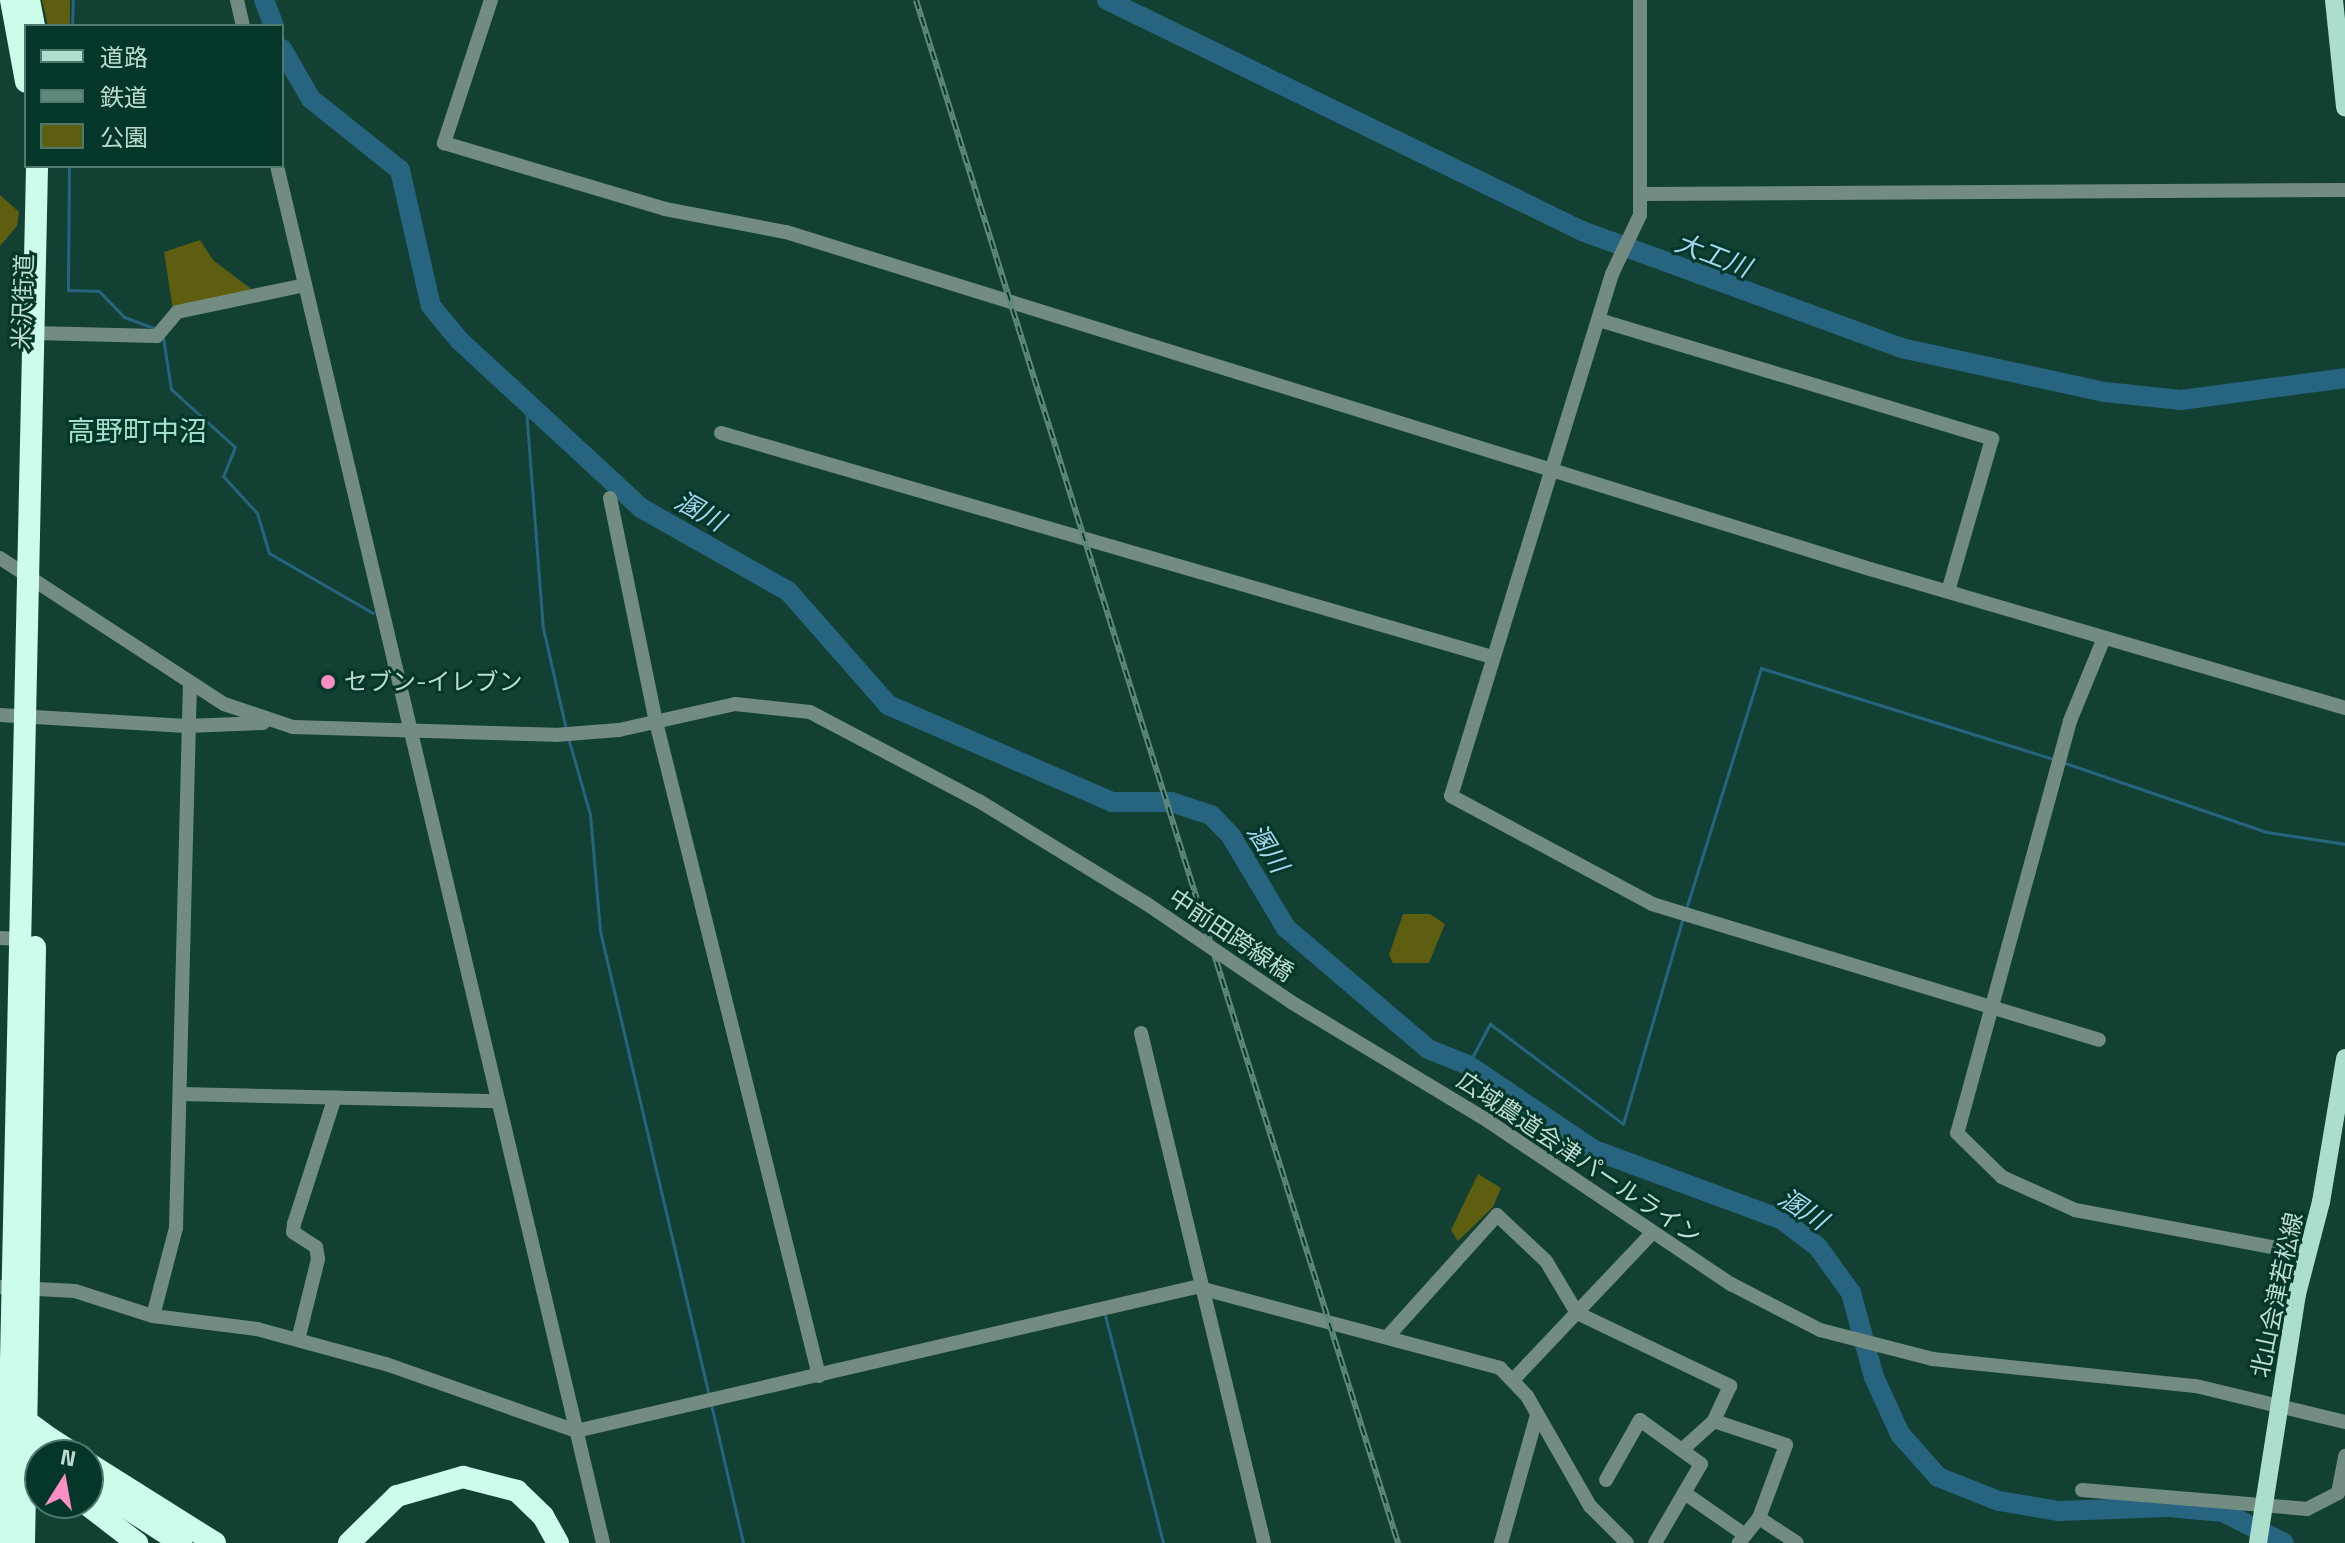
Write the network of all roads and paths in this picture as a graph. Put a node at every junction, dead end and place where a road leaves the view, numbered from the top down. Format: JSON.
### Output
{"nodes":[{"id":1,"x":11,"y":0,"type":"edge"},
{"id":2,"x":29,"y":0,"type":"edge"},
{"id":3,"x":237,"y":0,"type":"edge"},
{"id":4,"x":491,"y":0,"type":"edge"},
{"id":5,"x":1640,"y":0,"type":"edge"},
{"id":6,"x":2334,"y":0,"type":"edge"},
{"id":7,"x":34,"y":24,"type":"edge"},
{"id":8,"x":243,"y":24,"type":"edge"},
{"id":9,"x":24,"y":71,"type":"edge"},
{"id":10,"x":2345,"y":107,"type":"edge"},
{"id":11,"x":37,"y":168,"type":"edge"},
{"id":12,"x":52,"y":168,"type":"edge"},
{"id":13,"x":277,"y":168,"type":"edge"},
{"id":14,"x":2345,"y":190,"type":"edge"},
{"id":15,"x":1641,"y":194,"type":"junction"},
{"id":16,"x":305,"y":285,"type":"junction"},
{"id":17,"x":1599,"y":320,"type":"junction"},
{"id":18,"x":41,"y":333,"type":"junction"},
{"id":19,"x":721,"y":433,"type":"dead end"},
{"id":20,"x":1553,"y":468,"type":"junction"},
{"id":21,"x":610,"y":498,"type":"dead end"},
{"id":22,"x":0,"y":558,"type":"edge"},
{"id":23,"x":36,"y":577,"type":"junction"},
{"id":24,"x":1949,"y":588,"type":"junction"},
{"id":25,"x":2104,"y":638,"type":"junction"},
{"id":26,"x":1492,"y":657,"type":"junction"},
{"id":27,"x":190,"y":682,"type":"junction"},
{"id":28,"x":2345,"y":708,"type":"edge"},
{"id":29,"x":0,"y":715,"type":"edge"},
{"id":30,"x":32,"y":720,"type":"junction"},
{"id":31,"x":656,"y":722,"type":"junction"},
{"id":32,"x":272,"y":723,"type":"junction"},
{"id":33,"x":187,"y":726,"type":"junction"},
{"id":34,"x":412,"y":732,"type":"junction"},
{"id":35,"x":10,"y":938,"type":"edge"},
{"id":36,"x":1291,"y":1002,"type":"joint"},
{"id":37,"x":1990,"y":1006,"type":"junction"},
{"id":38,"x":1141,"y":1033,"type":"dead end"},
{"id":39,"x":2099,"y":1040,"type":"dead end"},
{"id":40,"x":2345,"y":1058,"type":"edge"},
{"id":41,"x":181,"y":1094,"type":"junction"},
{"id":42,"x":335,"y":1097,"type":"junction"},
{"id":43,"x":498,"y":1101,"type":"junction"},
{"id":44,"x":1652,"y":1233,"type":"junction"},
{"id":45,"x":2308,"y":1254,"type":"junction"},
{"id":46,"x":14,"y":1287,"type":"edge"},
{"id":47,"x":1203,"y":1289,"type":"junction"},
{"id":48,"x":1577,"y":1313,"type":"junction"},
{"id":49,"x":153,"y":1316,"type":"junction"},
{"id":50,"x":1390,"y":1334,"type":"junction"},
{"id":51,"x":298,"y":1340,"type":"junction"},
{"id":52,"x":819,"y":1376,"type":"junction"},
{"id":53,"x":1514,"y":1379,"type":"junction"},
{"id":54,"x":0,"y":1402,"type":"edge"},
{"id":55,"x":2279,"y":1404,"type":"junction"},
{"id":56,"x":1537,"y":1415,"type":"junction"},
{"id":57,"x":1714,"y":1421,"type":"junction"},
{"id":58,"x":2345,"y":1422,"type":"edge"},
{"id":59,"x":0,"y":1423,"type":"edge"},
{"id":60,"x":576,"y":1431,"type":"junction"},
{"id":61,"x":0,"y":1438,"type":"edge"},
{"id":62,"x":32,"y":1439,"type":"edge"},
{"id":63,"x":39,"y":1439,"type":"edge"},
{"id":64,"x":1684,"y":1448,"type":"junction"},
{"id":65,"x":2345,"y":1456,"type":"edge"},
{"id":66,"x":24,"y":1457,"type":"edge"},
{"id":67,"x":104,"y":1473,"type":"edge"},
{"id":68,"x":1606,"y":1480,"type":"dead end"},
{"id":69,"x":8,"y":1490,"type":"junction"},
{"id":70,"x":2082,"y":1490,"type":"dead end"},
{"id":71,"x":104,"y":1493,"type":"edge"},
{"id":72,"x":1686,"y":1494,"type":"junction"},
{"id":73,"x":2264,"y":1510,"type":"junction"},
{"id":74,"x":104,"y":1518,"type":"edge"},
{"id":75,"x":1759,"y":1518,"type":"junction"},
{"id":76,"x":175,"y":1519,"type":"junction"},
{"id":77,"x":0,"y":1530,"type":"edge"},
{"id":78,"x":1742,"y":1539,"type":"edge"},
{"id":79,"x":7,"y":1543,"type":"edge"},
{"id":80,"x":24,"y":1543,"type":"edge"},
{"id":81,"x":137,"y":1543,"type":"edge"},
{"id":82,"x":181,"y":1543,"type":"edge"},
{"id":83,"x":215,"y":1543,"type":"edge"},
{"id":84,"x":223,"y":1543,"type":"edge"},
{"id":85,"x":349,"y":1543,"type":"edge"},
{"id":86,"x":363,"y":1543,"type":"edge"},
{"id":87,"x":543,"y":1543,"type":"edge"},
{"id":88,"x":558,"y":1543,"type":"edge"},
{"id":89,"x":603,"y":1543,"type":"edge"},
{"id":90,"x":1264,"y":1543,"type":"edge"},
{"id":91,"x":1501,"y":1543,"type":"edge"},
{"id":92,"x":1627,"y":1543,"type":"edge"},
{"id":93,"x":1655,"y":1543,"type":"edge"},
{"id":94,"x":1797,"y":1543,"type":"edge"},
{"id":95,"x":2258,"y":1543,"type":"edge"}],
"edges":[{"from":1,"to":9,"type":"highway"},
{"from":2,"to":7,"type":"highway"},
{"from":3,"to":8,"type":"street"},
{"from":4,"to":20,"type":"street"},
{"from":5,"to":15,"type":"street"},
{"from":6,"to":10,"type":"main road"},
{"from":11,"to":18,"type":"highway","name":"米沢街道"},
{"from":12,"to":18,"type":"highway","name":"米沢街道"},
{"from":13,"to":16,"type":"street"},
{"from":14,"to":15,"type":"street"},
{"from":15,"to":17,"type":"street"},
{"from":16,"to":18,"type":"street"},
{"from":16,"to":34,"type":"street"},
{"from":17,"to":20,"type":"street"},
{"from":17,"to":24,"type":"street"},
{"from":18,"to":23,"type":"highway","name":"米沢街道"},
{"from":19,"to":26,"type":"street"},
{"from":20,"to":24,"type":"street"},
{"from":20,"to":26,"type":"street"},
{"from":21,"to":31,"type":"street"},
{"from":22,"to":23,"type":"street"},
{"from":23,"to":27,"type":"street"},
{"from":23,"to":30,"type":"highway","name":"米沢街道"},
{"from":24,"to":25,"type":"street"},
{"from":25,"to":28,"type":"street"},
{"from":25,"to":37,"type":"street"},
{"from":26,"to":37,"type":"street"},
{"from":27,"to":32,"type":"street"},
{"from":27,"to":33,"type":"street"},
{"from":29,"to":30,"type":"street"},
{"from":30,"to":33,"type":"street"},
{"from":30,"to":35,"type":"highway","name":"米沢街道"},
{"from":30,"to":46,"type":"highway","name":"米沢街道"},
{"from":31,"to":34,"type":"street","name":"中前田跨線橋"},
{"from":31,"to":36,"type":"street","name":"中前田跨線橋","bridge":true},
{"from":31,"to":52,"type":"street"},
{"from":32,"to":33,"type":"street"},
{"from":32,"to":34,"type":"street"},
{"from":33,"to":41,"type":"street"},
{"from":34,"to":43,"type":"street"},
{"from":35,"to":46,"type":"highway","name":"米沢街道"},
{"from":36,"to":44,"type":"street","name":"広域農道会津パールライン"},
{"from":37,"to":39,"type":"street"},
{"from":37,"to":45,"type":"street"},
{"from":38,"to":47,"type":"street"},
{"from":40,"to":45,"type":"main road","name":"北山会津若松線"},
{"from":41,"to":42,"type":"street"},
{"from":41,"to":49,"type":"street"},
{"from":42,"to":43,"type":"street"},
{"from":42,"to":51,"type":"street"},
{"from":43,"to":60,"type":"street"},
{"from":44,"to":48,"type":"street"},
{"from":44,"to":55,"type":"street","name":"広域農道会津パールライン"},
{"from":45,"to":55,"type":"main road","name":"北山会津若松線"},
{"from":46,"to":49,"type":"street"},
{"from":46,"to":69,"type":"highway","name":"米沢街道"},
{"from":46,"to":80,"type":"highway","name":"米沢街道"},
{"from":47,"to":50,"type":"street"},
{"from":47,"to":52,"type":"street"},
{"from":47,"to":90,"type":"street"},
{"from":48,"to":50,"type":"street"},
{"from":48,"to":53,"type":"street"},
{"from":48,"to":57,"type":"street"},
{"from":49,"to":51,"type":"street"},
{"from":50,"to":53,"type":"street"},
{"from":51,"to":60,"type":"street"},
{"from":52,"to":60,"type":"street"},
{"from":53,"to":56,"type":"street"},
{"from":54,"to":63,"type":"highway","bridge":true},
{"from":55,"to":58,"type":"street"},
{"from":55,"to":73,"type":"main road","name":"北山会津若松線"},
{"from":56,"to":91,"type":"street"},
{"from":56,"to":92,"type":"street"},
{"from":57,"to":64,"type":"street"},
{"from":57,"to":75,"type":"street"},
{"from":59,"to":62,"type":"highway","bridge":true},
{"from":60,"to":89,"type":"street"},
{"from":61,"to":66,"type":"highway"},
{"from":64,"to":68,"type":"street"},
{"from":64,"to":72,"type":"street"},
{"from":65,"to":73,"type":"street"},
{"from":67,"to":76,"type":"highway"},
{"from":69,"to":77,"type":"street"},
{"from":69,"to":79,"type":"highway","name":"米沢街道"},
{"from":70,"to":73,"type":"street"},
{"from":71,"to":82,"type":"highway"},
{"from":72,"to":78,"type":"street"},
{"from":72,"to":93,"type":"street"},
{"from":73,"to":95,"type":"main road","name":"北山会津若松線"},
{"from":74,"to":81,"type":"highway"},
{"from":75,"to":78,"type":"street"},
{"from":75,"to":94,"type":"street"},
{"from":76,"to":83,"type":"highway"},
{"from":76,"to":84,"type":"highway"},
{"from":85,"to":88,"type":"highway"},
{"from":86,"to":87,"type":"highway"}]}
